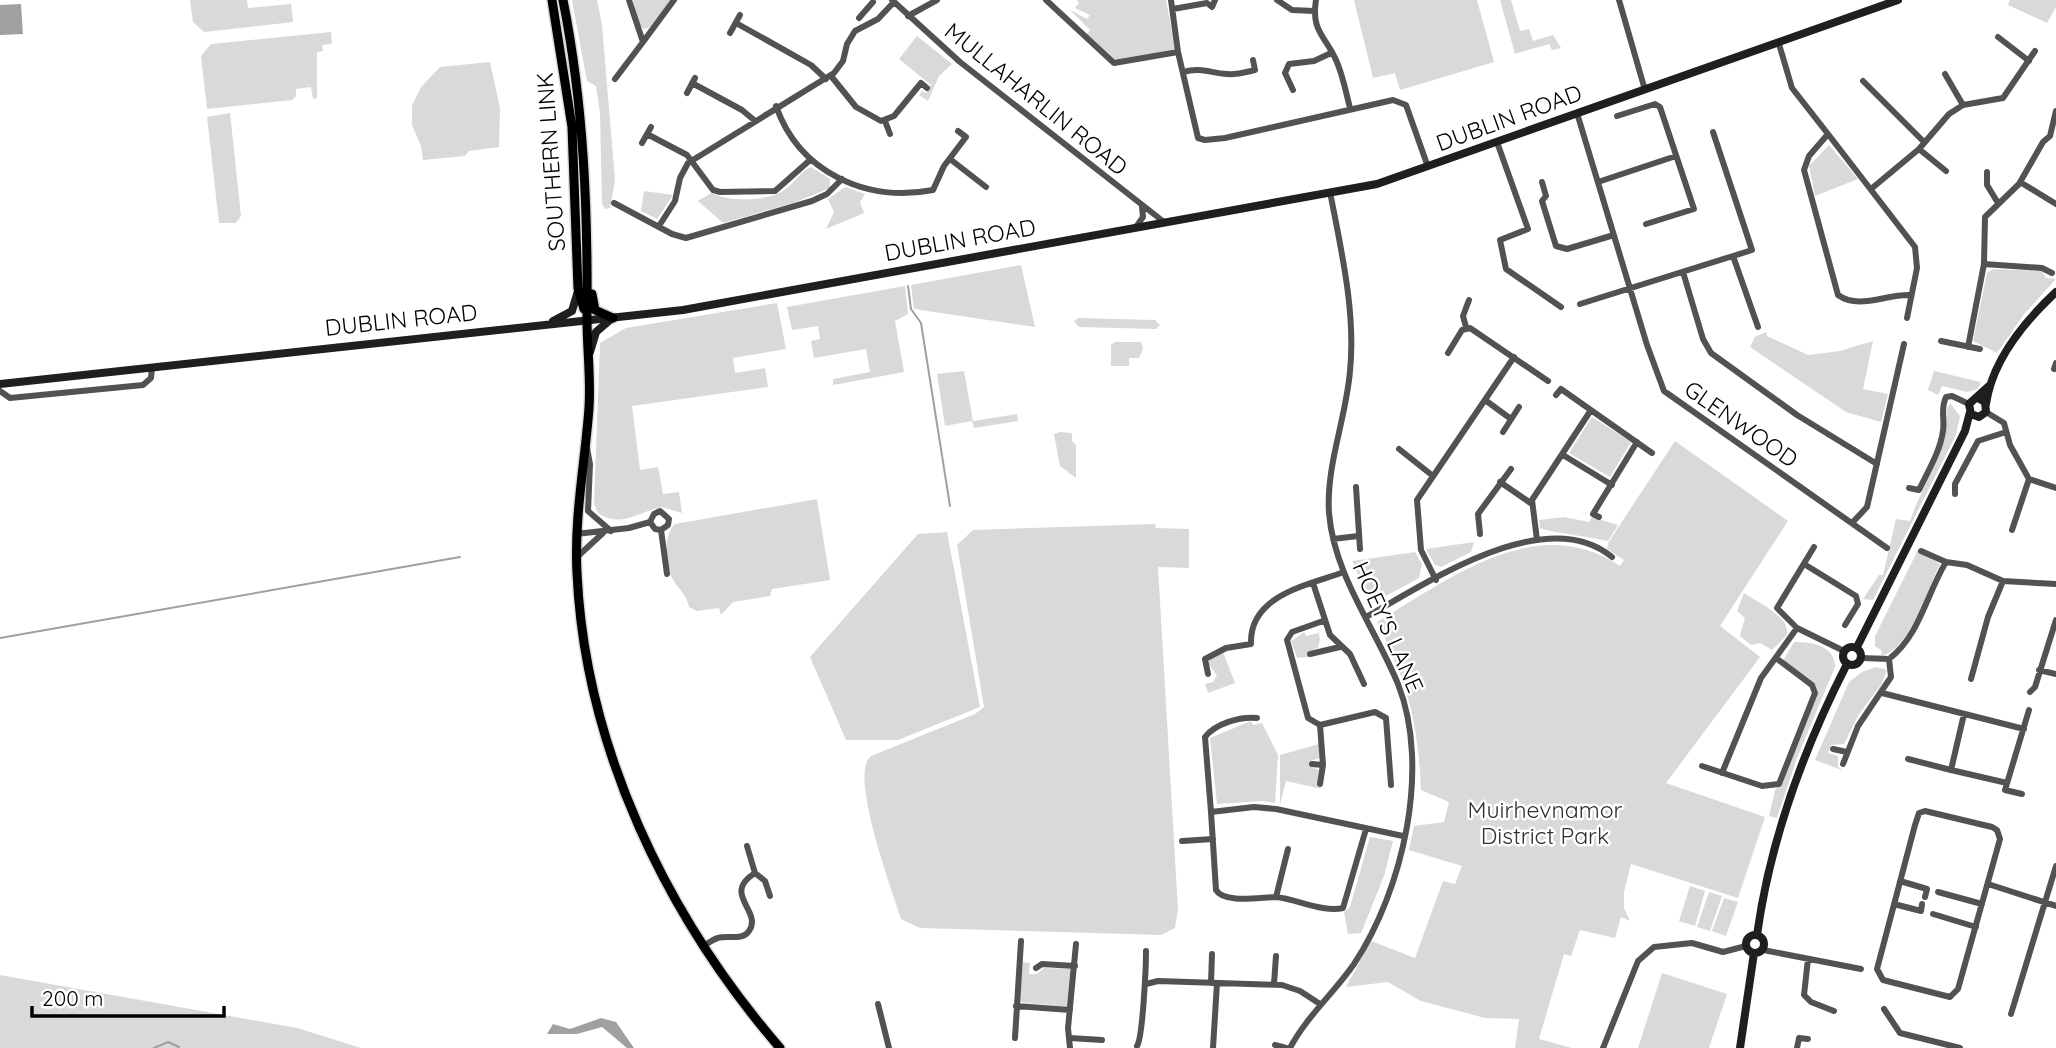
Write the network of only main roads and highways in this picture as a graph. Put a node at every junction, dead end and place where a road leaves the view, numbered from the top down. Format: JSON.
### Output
{"nodes":[{"id":1,"x":552,"y":0,"type":"edge"},
{"id":2,"x":563,"y":0,"type":"edge"},
{"id":3,"x":1898,"y":0,"type":"edge"},
{"id":4,"x":587,"y":247,"type":"junction"},
{"id":5,"x":578,"y":288,"type":"junction"},
{"id":6,"x":2056,"y":292,"type":"edge"},
{"id":7,"x":612,"y":318,"type":"junction"},
{"id":8,"x":587,"y":321,"type":"junction"},
{"id":9,"x":547,"y":323,"type":"junction"},
{"id":10,"x":589,"y":368,"type":"junction"},
{"id":11,"x":0,"y":384,"type":"edge"},
{"id":12,"x":1989,"y":386,"type":"junction"},
{"id":13,"x":1978,"y":410,"type":"junction"},
{"id":14,"x":1857,"y":648,"type":"junction"},
{"id":15,"x":1847,"y":664,"type":"junction"},
{"id":16,"x":1756,"y":935,"type":"junction"},
{"id":17,"x":1754,"y":953,"type":"junction"},
{"id":18,"x":780,"y":1048,"type":"edge"},
{"id":19,"x":1740,"y":1048,"type":"edge"}],
"edges":[{"from":1,"to":5,"type":"main road","name":"SOUTHERN LINK"},
{"from":2,"to":4,"type":"main road","name":"SOUTHERN LINK"},
{"from":3,"to":7,"type":"main road","name":"DUBLIN ROAD"},
{"from":4,"to":7,"type":"main road"},
{"from":4,"to":8,"type":"main road"},
{"from":5,"to":8,"type":"main road","name":"SOUTHERN LINK"},
{"from":5,"to":9,"type":"main road"},
{"from":6,"to":12,"type":"main road"},
{"from":7,"to":8,"type":"main road","name":"DUBLIN ROAD"},
{"from":7,"to":10,"type":"main road"},
{"from":8,"to":9,"type":"main road","name":"DUBLIN ROAD"},
{"from":8,"to":10,"type":"main road"},
{"from":9,"to":11,"type":"main road","name":"DUBLIN ROAD"},
{"from":10,"to":18,"type":"main road"},
{"from":12,"to":13,"type":"main road"},
{"from":12,"to":13,"type":"main road"},
{"from":13,"to":14,"type":"main road"},
{"from":14,"to":15,"type":"main road"},
{"from":14,"to":15,"type":"main road"},
{"from":15,"to":16,"type":"main road"},
{"from":16,"to":17,"type":"main road"},
{"from":16,"to":17,"type":"main road"},
{"from":17,"to":19,"type":"main road"}]}
